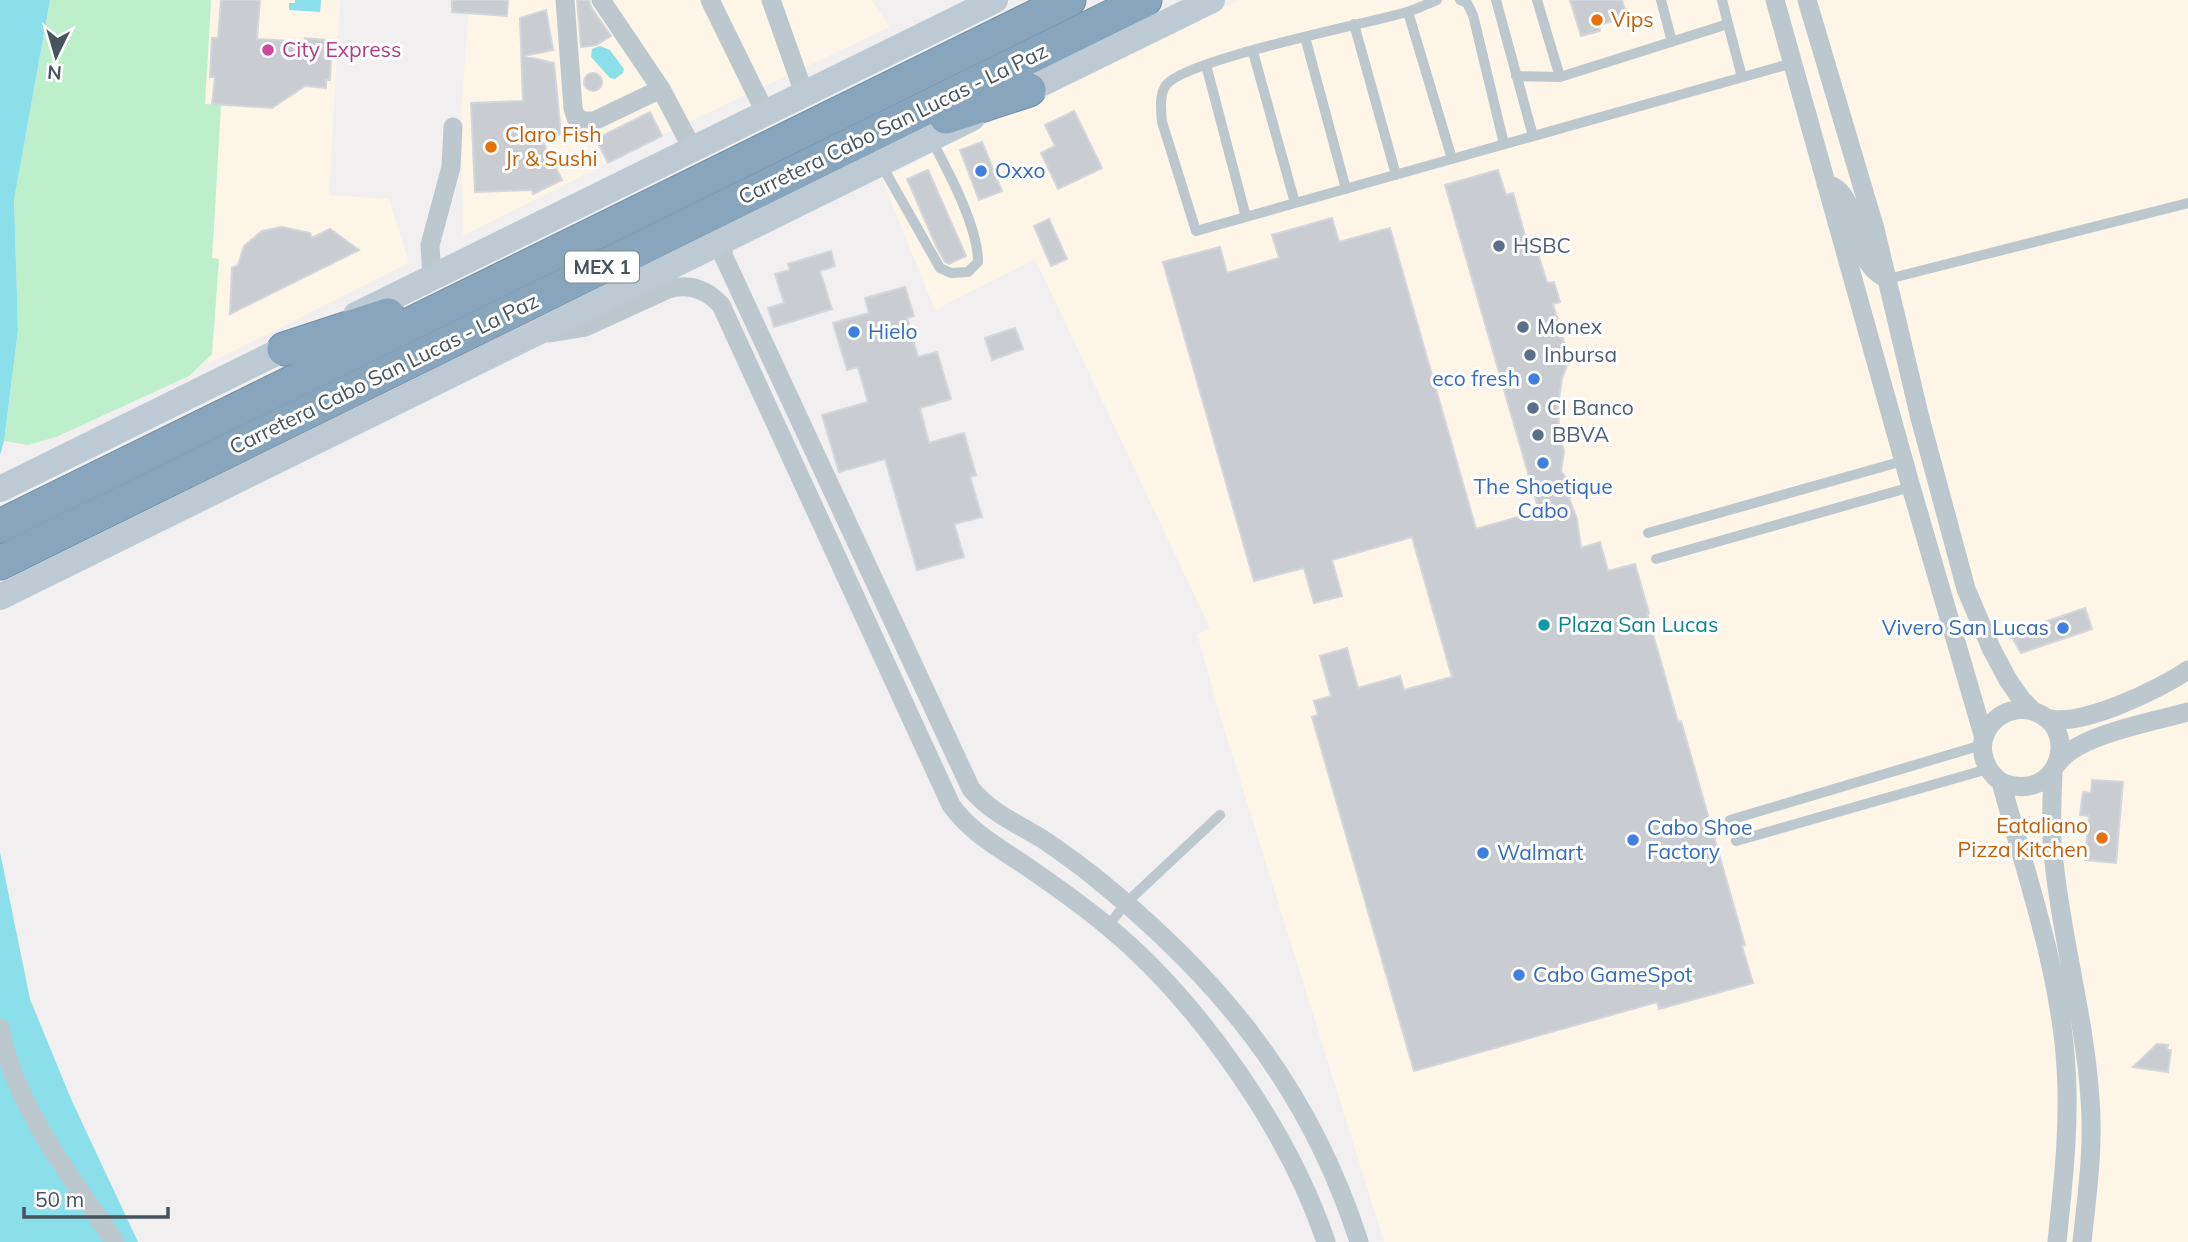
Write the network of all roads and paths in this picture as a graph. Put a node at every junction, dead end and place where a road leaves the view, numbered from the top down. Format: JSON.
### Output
{"nodes":[{"id":1,"x":565,"y":0,"type":"edge"},
{"id":2,"x":601,"y":0,"type":"edge"},
{"id":3,"x":771,"y":0,"type":"edge"},
{"id":4,"x":995,"y":0,"type":"edge"},
{"id":5,"x":1069,"y":0,"type":"edge"},
{"id":6,"x":1145,"y":0,"type":"edge"},
{"id":7,"x":1212,"y":0,"type":"edge"},
{"id":8,"x":1437,"y":0,"type":"edge"},
{"id":9,"x":1460,"y":0,"type":"edge"},
{"id":10,"x":1496,"y":0,"type":"edge"},
{"id":11,"x":1537,"y":0,"type":"edge"},
{"id":12,"x":1661,"y":0,"type":"edge"},
{"id":13,"x":1722,"y":0,"type":"edge"},
{"id":14,"x":1774,"y":0,"type":"edge"},
{"id":15,"x":1807,"y":0,"type":"edge"},
{"id":16,"x":717,"y":2,"type":"edge"},
{"id":17,"x":964,"y":7,"type":"edge"},
{"id":18,"x":1408,"y":12,"type":"junction"},
{"id":19,"x":1354,"y":24,"type":"junction"},
{"id":20,"x":1728,"y":24,"type":"junction"},
{"id":21,"x":1305,"y":37,"type":"junction"},
{"id":22,"x":1672,"y":42,"type":"junction"},
{"id":23,"x":1254,"y":52,"type":"junction"},
{"id":24,"x":1793,"y":63,"type":"junction"},
{"id":25,"x":1206,"y":65,"type":"junction"},
{"id":26,"x":1516,"y":76,"type":"junction"},
{"id":27,"x":1560,"y":77,"type":"junction"},
{"id":28,"x":1742,"y":77,"type":"junction"},
{"id":29,"x":661,"y":89,"type":"junction"},
{"id":30,"x":1029,"y":90,"type":"junction"},
{"id":31,"x":804,"y":93,"type":"junction"},
{"id":32,"x":765,"y":112,"type":"junction"},
{"id":33,"x":453,"y":127,"type":"dead end"},
{"id":34,"x":1534,"y":136,"type":"junction"},
{"id":35,"x":931,"y":138,"type":"junction"},
{"id":36,"x":1504,"y":144,"type":"junction"},
{"id":37,"x":692,"y":148,"type":"junction"},
{"id":38,"x":1452,"y":159,"type":"junction"},
{"id":39,"x":881,"y":163,"type":"junction"},
{"id":40,"x":1396,"y":175,"type":"junction"},
{"id":41,"x":786,"y":176,"type":"junction"},
{"id":42,"x":1826,"y":184,"type":"junction"},
{"id":43,"x":1346,"y":189,"type":"junction"},
{"id":44,"x":2188,"y":202,"type":"edge"},
{"id":45,"x":1295,"y":203,"type":"junction"},
{"id":46,"x":1246,"y":217,"type":"junction"},
{"id":47,"x":731,"y":237,"type":"junction"},
{"id":48,"x":432,"y":278,"type":"junction"},
{"id":49,"x":500,"y":279,"type":"junction"},
{"id":50,"x":1888,"y":279,"type":"junction"},
{"id":51,"x":533,"y":335,"type":"junction"},
{"id":52,"x":284,"y":349,"type":"junction"},
{"id":53,"x":1903,"y":461,"type":"junction"},
{"id":54,"x":1911,"y":487,"type":"junction"},
{"id":55,"x":0,"y":489,"type":"edge"},
{"id":56,"x":0,"y":526,"type":"edge"},
{"id":57,"x":1648,"y":533,"type":"dead end"},
{"id":58,"x":1656,"y":559,"type":"dead end"},
{"id":59,"x":0,"y":563,"type":"edge"},
{"id":60,"x":0,"y":597,"type":"edge"},
{"id":61,"x":2188,"y":670,"type":"edge"},
{"id":62,"x":2188,"y":712,"type":"edge"},
{"id":63,"x":2039,"y":714,"type":"junction"},
{"id":64,"x":1983,"y":741,"type":"junction"},
{"id":65,"x":2055,"y":767,"type":"junction"},
{"id":66,"x":1995,"y":776,"type":"junction"},
{"id":67,"x":1220,"y":815,"type":"dead end"},
{"id":68,"x":1730,"y":820,"type":"dead end"},
{"id":69,"x":1736,"y":841,"type":"dead end"},
{"id":70,"x":1126,"y":903,"type":"junction"},
{"id":71,"x":1108,"y":926,"type":"junction"},
{"id":72,"x":0,"y":1028,"type":"edge"},
{"id":73,"x":114,"y":1242,"type":"edge"},
{"id":74,"x":1326,"y":1242,"type":"edge"},
{"id":75,"x":1359,"y":1242,"type":"edge"},
{"id":76,"x":2057,"y":1242,"type":"edge"},
{"id":77,"x":2082,"y":1242,"type":"edge"}],
"edges":[{"from":1,"to":29,"type":"street"},
{"from":2,"to":29,"type":"street"},
{"from":3,"to":31,"type":"street"},
{"from":4,"to":17,"type":"main road"},
{"from":5,"to":49,"type":"highway","name":"Carretera Cabo San Lucas - La Paz","number":"MEX 1"},
{"from":6,"to":41,"type":"highway","name":"Carretera Cabo San Lucas - La Paz","number":"MEX 1"},
{"from":7,"to":30,"type":"main road"},
{"from":8,"to":18,"type":"lane"},
{"from":9,"to":36,"type":"lane"},
{"from":10,"to":26,"type":"lane"},
{"from":11,"to":27,"type":"lane"},
{"from":12,"to":22,"type":"lane"},
{"from":13,"to":20,"type":"lane"},
{"from":14,"to":24,"type":"street"},
{"from":15,"to":50,"type":"street"},
{"from":16,"to":32,"type":"street"},
{"from":17,"to":31,"type":"main road"},
{"from":18,"to":19,"type":"lane"},
{"from":18,"to":38,"type":"lane"},
{"from":19,"to":21,"type":"lane"},
{"from":19,"to":40,"type":"lane"},
{"from":20,"to":22,"type":"lane"},
{"from":20,"to":28,"type":"lane"},
{"from":21,"to":23,"type":"lane"},
{"from":21,"to":43,"type":"lane"},
{"from":22,"to":27,"type":"lane"},
{"from":23,"to":25,"type":"lane"},
{"from":23,"to":45,"type":"lane"},
{"from":24,"to":28,"type":"lane"},
{"from":24,"to":42,"type":"street"},
{"from":25,"to":46,"type":"lane"},
{"from":25,"to":46,"type":"lane"},
{"from":26,"to":27,"type":"lane"},
{"from":26,"to":34,"type":"lane"},
{"from":28,"to":34,"type":"lane"},
{"from":29,"to":37,"type":"street"},
{"from":30,"to":35,"type":"main road"},
{"from":30,"to":41,"type":"highway"},
{"from":31,"to":32,"type":"main road"},
{"from":32,"to":37,"type":"main road"},
{"from":33,"to":48,"type":"street"},
{"from":34,"to":36,"type":"lane"},
{"from":35,"to":39,"type":"main road"},
{"from":35,"to":39,"type":"lane"},
{"from":36,"to":38,"type":"lane"},
{"from":37,"to":48,"type":"main road"},
{"from":38,"to":40,"type":"lane"},
{"from":39,"to":47,"type":"main road"},
{"from":40,"to":43,"type":"lane"},
{"from":41,"to":59,"type":"highway","name":"Carretera Cabo San Lucas - La Paz","number":"MEX 1"},
{"from":42,"to":50,"type":"street"},
{"from":42,"to":53,"type":"street"},
{"from":43,"to":45,"type":"lane"},
{"from":44,"to":50,"type":"lane"},
{"from":45,"to":46,"type":"lane"},
{"from":47,"to":51,"type":"main road"},
{"from":47,"to":70,"type":"street"},
{"from":48,"to":52,"type":"main road"},
{"from":49,"to":52,"type":"highway"},
{"from":49,"to":56,"type":"highway","name":"Carretera Cabo San Lucas - La Paz","number":"MEX 1"},
{"from":50,"to":63,"type":"street"},
{"from":51,"to":60,"type":"main road"},
{"from":51,"to":71,"type":"street"},
{"from":52,"to":55,"type":"main road"},
{"from":53,"to":54,"type":"street"},
{"from":53,"to":57,"type":"lane"},
{"from":54,"to":58,"type":"lane"},
{"from":54,"to":64,"type":"street"},
{"from":61,"to":63,"type":"street"},
{"from":62,"to":65,"type":"street"},
{"from":63,"to":64,"type":"street"},
{"from":63,"to":65,"type":"street"},
{"from":64,"to":66,"type":"street"},
{"from":64,"to":68,"type":"lane"},
{"from":65,"to":66,"type":"street"},
{"from":65,"to":77,"type":"street"},
{"from":66,"to":69,"type":"lane"},
{"from":66,"to":76,"type":"street"},
{"from":67,"to":70,"type":"lane"},
{"from":70,"to":71,"type":"lane"},
{"from":70,"to":75,"type":"street"},
{"from":71,"to":74,"type":"street"},
{"from":72,"to":73,"type":"street"}]}
